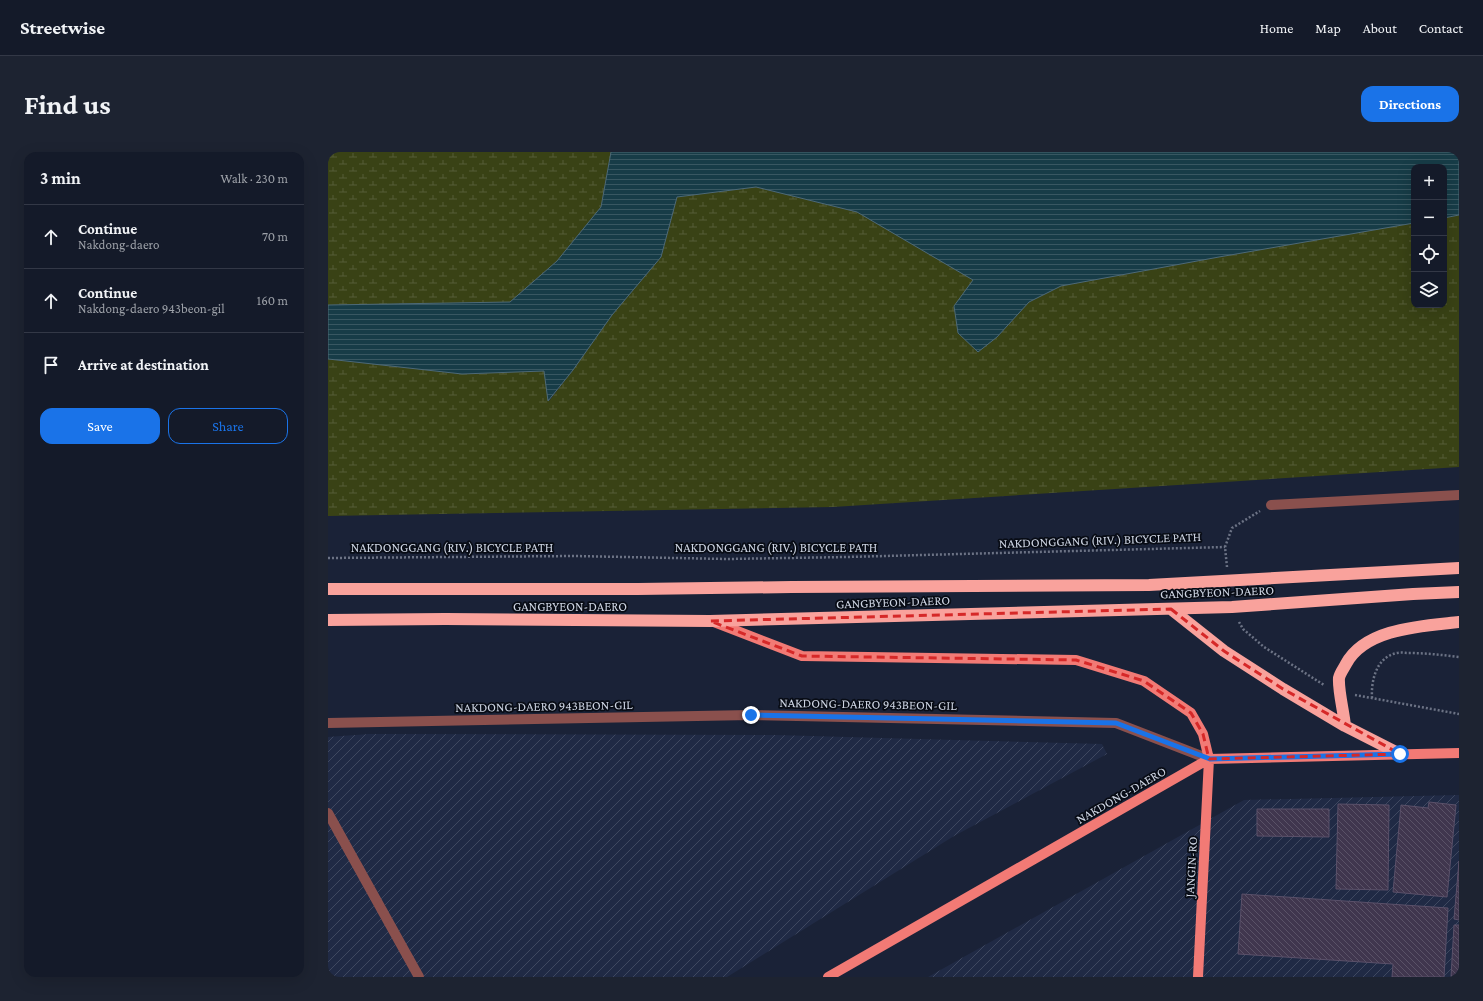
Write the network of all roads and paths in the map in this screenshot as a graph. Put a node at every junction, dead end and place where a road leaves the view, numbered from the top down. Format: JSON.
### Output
{"nodes":[{"id":1,"x":1459,"y":495,"type":"edge"},
{"id":2,"x":1271,"y":505,"type":"joint"},
{"id":3,"x":328,"y":558,"type":"edge"},
{"id":4,"x":1459,"y":568,"type":"edge"},
{"id":5,"x":328,"y":589,"type":"edge"},
{"id":6,"x":1459,"y":592,"type":"edge"},
{"id":7,"x":1171,"y":608,"type":"junction"},
{"id":8,"x":328,"y":620,"type":"edge"},
{"id":9,"x":710,"y":621,"type":"junction"},
{"id":10,"x":1459,"y":622,"type":"edge"},
{"id":11,"x":1243,"y":629,"type":"dead end"},
{"id":12,"x":1459,"y":658,"type":"edge"},
{"id":13,"x":1329,"y":688,"type":"dead end"},
{"id":14,"x":1459,"y":714,"type":"edge"},
{"id":15,"x":328,"y":723,"type":"edge"},
{"id":16,"x":1345,"y":726,"type":"junction"},
{"id":17,"x":1400,"y":754,"type":"junction"},
{"id":18,"x":1459,"y":754,"type":"edge"},
{"id":19,"x":1210,"y":759,"type":"junction"},
{"id":20,"x":328,"y":813,"type":"edge"},
{"id":21,"x":419,"y":977,"type":"edge"},
{"id":22,"x":828,"y":977,"type":"edge"},
{"id":23,"x":1198,"y":977,"type":"edge"}],
"edges":[{"from":1,"to":2,"type":"street"},
{"from":2,"to":3,"type":"path","name":"NAKDONGGANG (RIV.) BICYCLE PATH"},
{"from":4,"to":5,"type":"highway","name":"GANGBYEON-DAERO"},
{"from":6,"to":7,"type":"highway","name":"GANGBYEON-DAERO"},
{"from":7,"to":9,"type":"highway","name":"GANGBYEON-DAERO"},
{"from":7,"to":16,"type":"highway"},
{"from":8,"to":9,"type":"highway","name":"GANGBYEON-DAERO"},
{"from":9,"to":19,"type":"main road","name":"JANGIN-RO"},
{"from":10,"to":16,"type":"highway"},
{"from":11,"to":13,"type":"path"},
{"from":12,"to":14,"type":"path"},
{"from":15,"to":19,"type":"street","name":"NAKDONG-DAERO 943BEON-GIL"},
{"from":16,"to":17,"type":"highway"},
{"from":17,"to":18,"type":"main road","name":"NAKDONG-DAERO"},
{"from":17,"to":19,"type":"main road","name":"NAKDONG-DAERO"},
{"from":19,"to":22,"type":"main road","name":"NAKDONG-DAERO"},
{"from":19,"to":23,"type":"main road","name":"JANGIN-RO"},
{"from":20,"to":21,"type":"street"}]}
